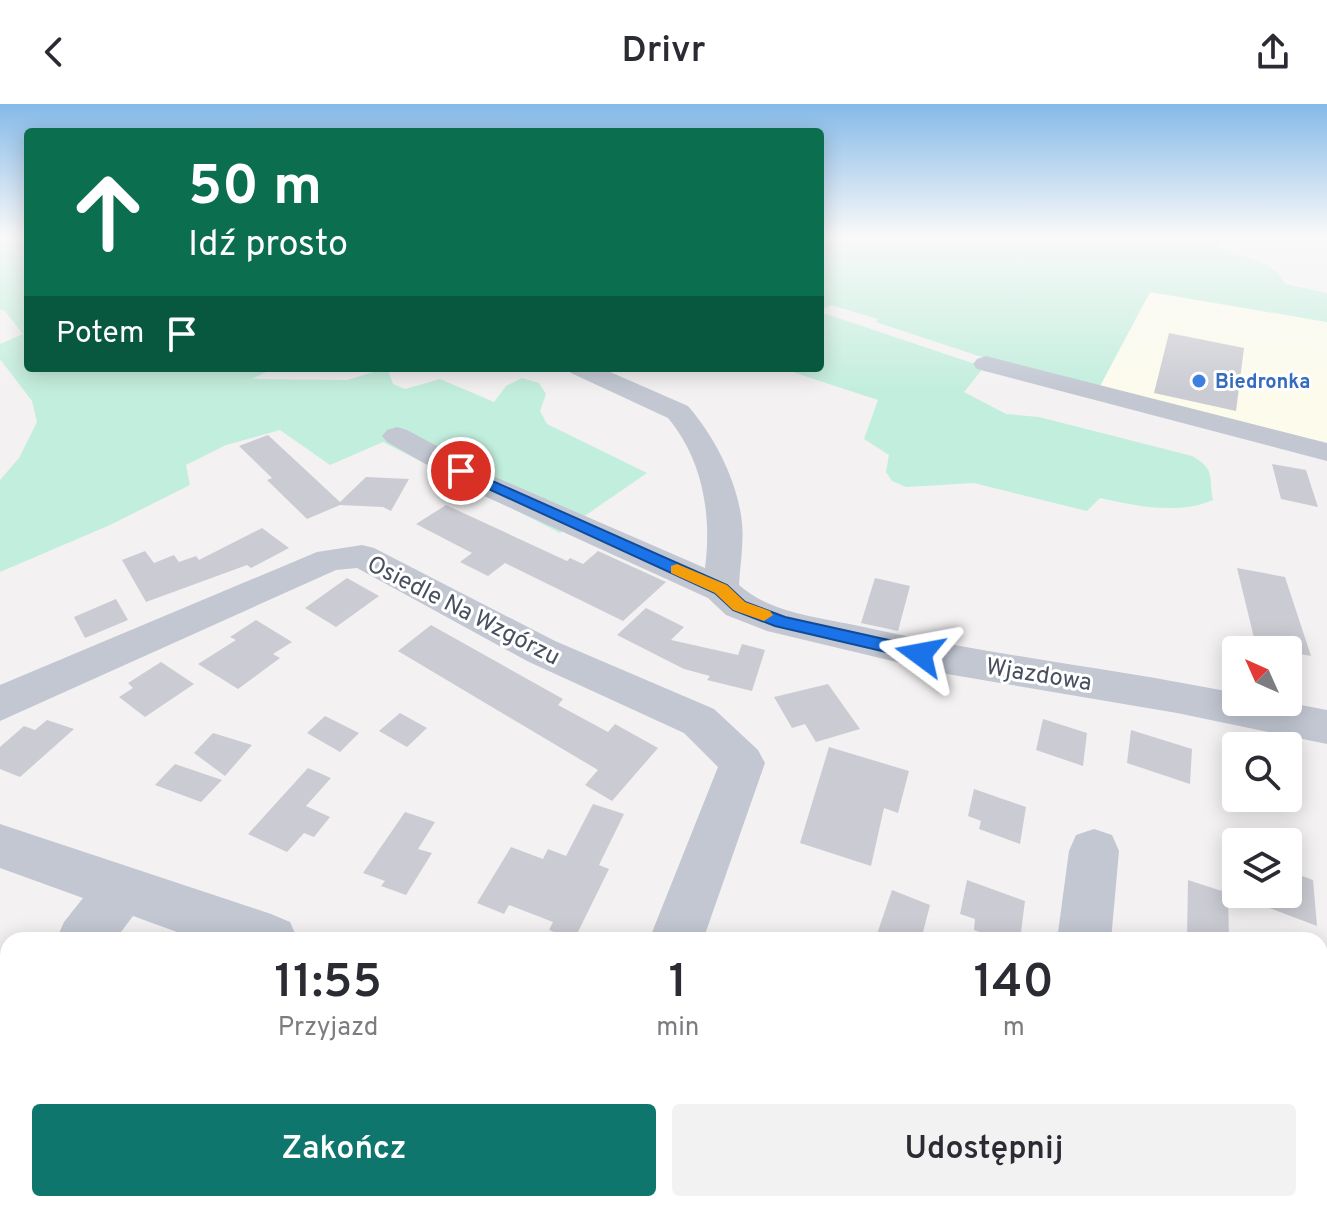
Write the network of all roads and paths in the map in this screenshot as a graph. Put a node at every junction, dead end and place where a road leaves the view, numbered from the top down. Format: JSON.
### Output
{"nodes":[{"id":1,"x":986,"y":364,"type":"dead end"},
{"id":2,"x":589,"y":372,"type":"edge"},
{"id":3,"x":397,"y":436,"type":"dead end"},
{"id":4,"x":1327,"y":452,"type":"edge"},
{"id":5,"x":721,"y":589,"type":"junction"},
{"id":6,"x":0,"y":705,"type":"edge"},
{"id":7,"x":1327,"y":727,"type":"edge"},
{"id":8,"x":0,"y":846,"type":"edge"},
{"id":9,"x":1094,"y":851,"type":"dead end"},
{"id":10,"x":121,"y":890,"type":"junction"},
{"id":11,"x":89,"y":932,"type":"edge"},
{"id":12,"x":247,"y":932,"type":"edge"},
{"id":13,"x":679,"y":932,"type":"edge"},
{"id":14,"x":1085,"y":932,"type":"edge"}],
"edges":[{"from":1,"to":4,"type":"street"},
{"from":2,"to":5,"type":"street"},
{"from":3,"to":5,"type":"street","name":"Wjazdowa"},
{"from":5,"to":7,"type":"street","name":"Wjazdowa"},
{"from":6,"to":13,"type":"street","name":"Osiedle Na Wzgórzu"},
{"from":8,"to":10,"type":"street"},
{"from":9,"to":14,"type":"street"},
{"from":10,"to":11,"type":"street"},
{"from":10,"to":12,"type":"street"}]}
